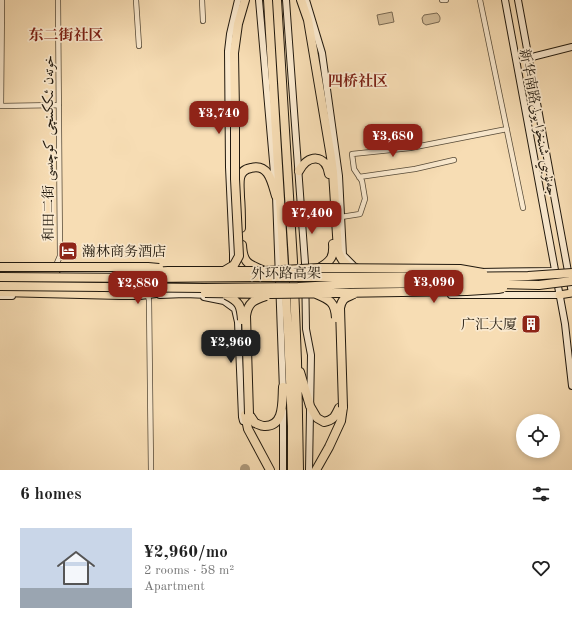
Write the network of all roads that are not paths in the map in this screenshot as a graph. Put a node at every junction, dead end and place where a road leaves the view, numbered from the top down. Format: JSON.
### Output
{"nodes":[{"id":1,"x":2,"y":0,"type":"edge"},
{"id":2,"x":58,"y":0,"type":"edge"},
{"id":3,"x":136,"y":0,"type":"edge"},
{"id":4,"x":202,"y":0,"type":"edge"},
{"id":5,"x":238,"y":0,"type":"edge"},
{"id":6,"x":245,"y":0,"type":"edge"},
{"id":7,"x":259,"y":0,"type":"edge"},
{"id":8,"x":268,"y":0,"type":"edge"},
{"id":9,"x":277,"y":0,"type":"edge"},
{"id":10,"x":286,"y":0,"type":"edge"},
{"id":11,"x":301,"y":0,"type":"edge"},
{"id":12,"x":306,"y":0,"type":"edge"},
{"id":13,"x":442,"y":0,"type":"edge"},
{"id":14,"x":446,"y":0,"type":"edge"},
{"id":15,"x":480,"y":0,"type":"edge"},
{"id":16,"x":504,"y":0,"type":"edge"},
{"id":17,"x":518,"y":0,"type":"edge"},
{"id":18,"x":203,"y":21,"type":"dead end"},
{"id":19,"x":138,"y":46,"type":"dead end"},
{"id":20,"x":572,"y":47,"type":"edge"},
{"id":21,"x":528,"y":58,"type":"junction"},
{"id":22,"x":59,"y":105,"type":"junction"},
{"id":23,"x":0,"y":106,"type":"edge"},
{"id":24,"x":507,"y":129,"type":"junction"},
{"id":25,"x":454,"y":160,"type":"dead end"},
{"id":26,"x":299,"y":171,"type":"junction"},
{"id":27,"x":359,"y":177,"type":"junction"},
{"id":28,"x":276,"y":196,"type":"junction"},
{"id":29,"x":523,"y":208,"type":"dead end"},
{"id":30,"x":341,"y":217,"type":"junction"},
{"id":31,"x":305,"y":262,"type":"junction"},
{"id":32,"x":0,"y":266,"type":"edge"},
{"id":33,"x":319,"y":268,"type":"junction"},
{"id":34,"x":352,"y":268,"type":"junction"},
{"id":35,"x":279,"y":269,"type":"junction"},
{"id":36,"x":0,"y":270,"type":"edge"},
{"id":37,"x":57,"y":271,"type":"junction"},
{"id":38,"x":176,"y":271,"type":"junction"},
{"id":39,"x":224,"y":271,"type":"junction"},
{"id":40,"x":264,"y":271,"type":"junction"},
{"id":41,"x":555,"y":271,"type":"junction"},
{"id":42,"x":571,"y":271,"type":"edge"},
{"id":43,"x":233,"y":273,"type":"junction"},
{"id":44,"x":370,"y":274,"type":"junction"},
{"id":45,"x":498,"y":276,"type":"junction"},
{"id":46,"x":0,"y":277,"type":"edge"},
{"id":47,"x":74,"y":278,"type":"junction"},
{"id":48,"x":572,"y":281,"type":"edge"},
{"id":49,"x":523,"y":284,"type":"junction"},
{"id":50,"x":0,"y":286,"type":"edge"},
{"id":51,"x":46,"y":287,"type":"junction"},
{"id":52,"x":0,"y":292,"type":"edge"},
{"id":53,"x":164,"y":292,"type":"junction"},
{"id":54,"x":359,"y":292,"type":"junction"},
{"id":55,"x":316,"y":293,"type":"junction"},
{"id":56,"x":572,"y":293,"type":"edge"},
{"id":57,"x":192,"y":294,"type":"junction"},
{"id":58,"x":224,"y":294,"type":"junction"},
{"id":59,"x":271,"y":294,"type":"junction"},
{"id":60,"x":559,"y":295,"type":"junction"},
{"id":61,"x":0,"y":296,"type":"edge"},
{"id":62,"x":148,"y":296,"type":"junction"},
{"id":63,"x":306,"y":301,"type":"junction"},
{"id":64,"x":280,"y":304,"type":"junction"},
{"id":65,"x":297,"y":361,"type":"junction"},
{"id":66,"x":572,"y":386,"type":"edge"},
{"id":67,"x":283,"y":387,"type":"junction"},
{"id":68,"x":310,"y":406,"type":"junction"},
{"id":69,"x":341,"y":408,"type":"junction"},
{"id":70,"x":247,"y":415,"type":"junction"},
{"id":71,"x":255,"y":441,"type":"junction"},
{"id":72,"x":150,"y":470,"type":"edge"},
{"id":73,"x":270,"y":470,"type":"edge"},
{"id":74,"x":283,"y":470,"type":"edge"},
{"id":75,"x":292,"y":470,"type":"edge"},
{"id":76,"x":299,"y":470,"type":"edge"},
{"id":77,"x":309,"y":470,"type":"edge"},
{"id":78,"x":316,"y":470,"type":"edge"}],
"edges":[{"from":1,"to":23,"type":"street"},
{"from":2,"to":22,"type":"street","name":"和田二街 خوتەن ئىككىنچى كوچىسى"},
{"from":3,"to":19,"type":"street"},
{"from":4,"to":18,"type":"street"},
{"from":5,"to":43,"type":"street"},
{"from":6,"to":39,"type":"highway","bridge":true},
{"from":7,"to":28,"type":"street"},
{"from":8,"to":75,"type":"highway"},
{"from":9,"to":65,"type":"highway"},
{"from":10,"to":26,"type":"street"},
{"from":11,"to":34,"type":"highway"},
{"from":12,"to":30,"type":"street"},
{"from":13,"to":14,"type":"street"},
{"from":15,"to":24,"type":"street"},
{"from":16,"to":41,"type":"street","name":"新华南路جەنۇبىي شىنخۇا يولى"},
{"from":17,"to":21,"type":"street"},
{"from":20,"to":21,"type":"street"},
{"from":21,"to":42,"type":"street"},
{"from":22,"to":23,"type":"street"},
{"from":22,"to":37,"type":"street","name":"和田二街 خوتەن ئىككىنچى كوچىسى"},
{"from":24,"to":27,"type":"street"},
{"from":24,"to":29,"type":"street"},
{"from":25,"to":27,"type":"street"},
{"from":26,"to":31,"type":"street"},
{"from":26,"to":33,"type":"highway"},
{"from":27,"to":30,"type":"street"},
{"from":28,"to":35,"type":"street"},
{"from":28,"to":40,"type":"highway"},
{"from":30,"to":44,"type":"street"},
{"from":31,"to":44,"type":"street"},
{"from":31,"to":63,"type":"street"},
{"from":32,"to":38,"type":"highway","bridge":true},
{"from":33,"to":34,"type":"highway","bridge":true},
{"from":33,"to":40,"type":"highway","bridge":true},
{"from":34,"to":45,"type":"highway","bridge":true},
{"from":35,"to":43,"type":"street"},
{"from":35,"to":64,"type":"street"},
{"from":36,"to":37,"type":"street"},
{"from":37,"to":43,"type":"street"},
{"from":38,"to":39,"type":"highway","bridge":true},
{"from":38,"to":47,"type":"highway","bridge":true},
{"from":39,"to":40,"type":"highway","bridge":true},
{"from":41,"to":42,"type":"main road"},
{"from":41,"to":44,"type":"street"},
{"from":41,"to":60,"type":"street","name":"新华南路جەنۇبىي شىنخۇا يولى"},
{"from":42,"to":45,"type":"highway","name":"外环路高架","bridge":true},
{"from":42,"to":56,"type":"street"},
{"from":45,"to":47,"type":"highway","name":"外环路高架","bridge":true},
{"from":46,"to":47,"type":"highway","name":"外环路高架","bridge":true},
{"from":48,"to":49,"type":"highway","name":"外环路高架","bridge":true},
{"from":49,"to":51,"type":"highway","name":"外环路高架","bridge":true},
{"from":49,"to":54,"type":"highway","bridge":true},
{"from":50,"to":51,"type":"highway","name":"外环路高架","bridge":true},
{"from":51,"to":53,"type":"highway","bridge":true},
{"from":52,"to":53,"type":"highway"},
{"from":53,"to":58,"type":"highway","bridge":true},
{"from":54,"to":55,"type":"highway","bridge":true},
{"from":54,"to":69,"type":"highway","bridge":true},
{"from":55,"to":59,"type":"highway","bridge":true},
{"from":55,"to":69,"type":"highway","bridge":true},
{"from":56,"to":60,"type":"main road"},
{"from":57,"to":62,"type":"street"},
{"from":57,"to":64,"type":"street"},
{"from":57,"to":71,"type":"street"},
{"from":58,"to":59,"type":"highway","bridge":true},
{"from":58,"to":70,"type":"highway","bridge":true},
{"from":59,"to":70,"type":"highway","bridge":true},
{"from":60,"to":63,"type":"street"},
{"from":60,"to":66,"type":"street","name":"新华南路جەنۇبىي شىنخۇا يولى"},
{"from":61,"to":62,"type":"street"},
{"from":62,"to":72,"type":"street"},
{"from":63,"to":68,"type":"street"},
{"from":64,"to":67,"type":"street"},
{"from":65,"to":68,"type":"highway"},
{"from":65,"to":76,"type":"highway"},
{"from":67,"to":70,"type":"highway"},
{"from":67,"to":74,"type":"street"},
{"from":68,"to":69,"type":"highway"},
{"from":68,"to":77,"type":"street"},
{"from":69,"to":78,"type":"highway"},
{"from":70,"to":71,"type":"highway"},
{"from":71,"to":73,"type":"highway"}]}
